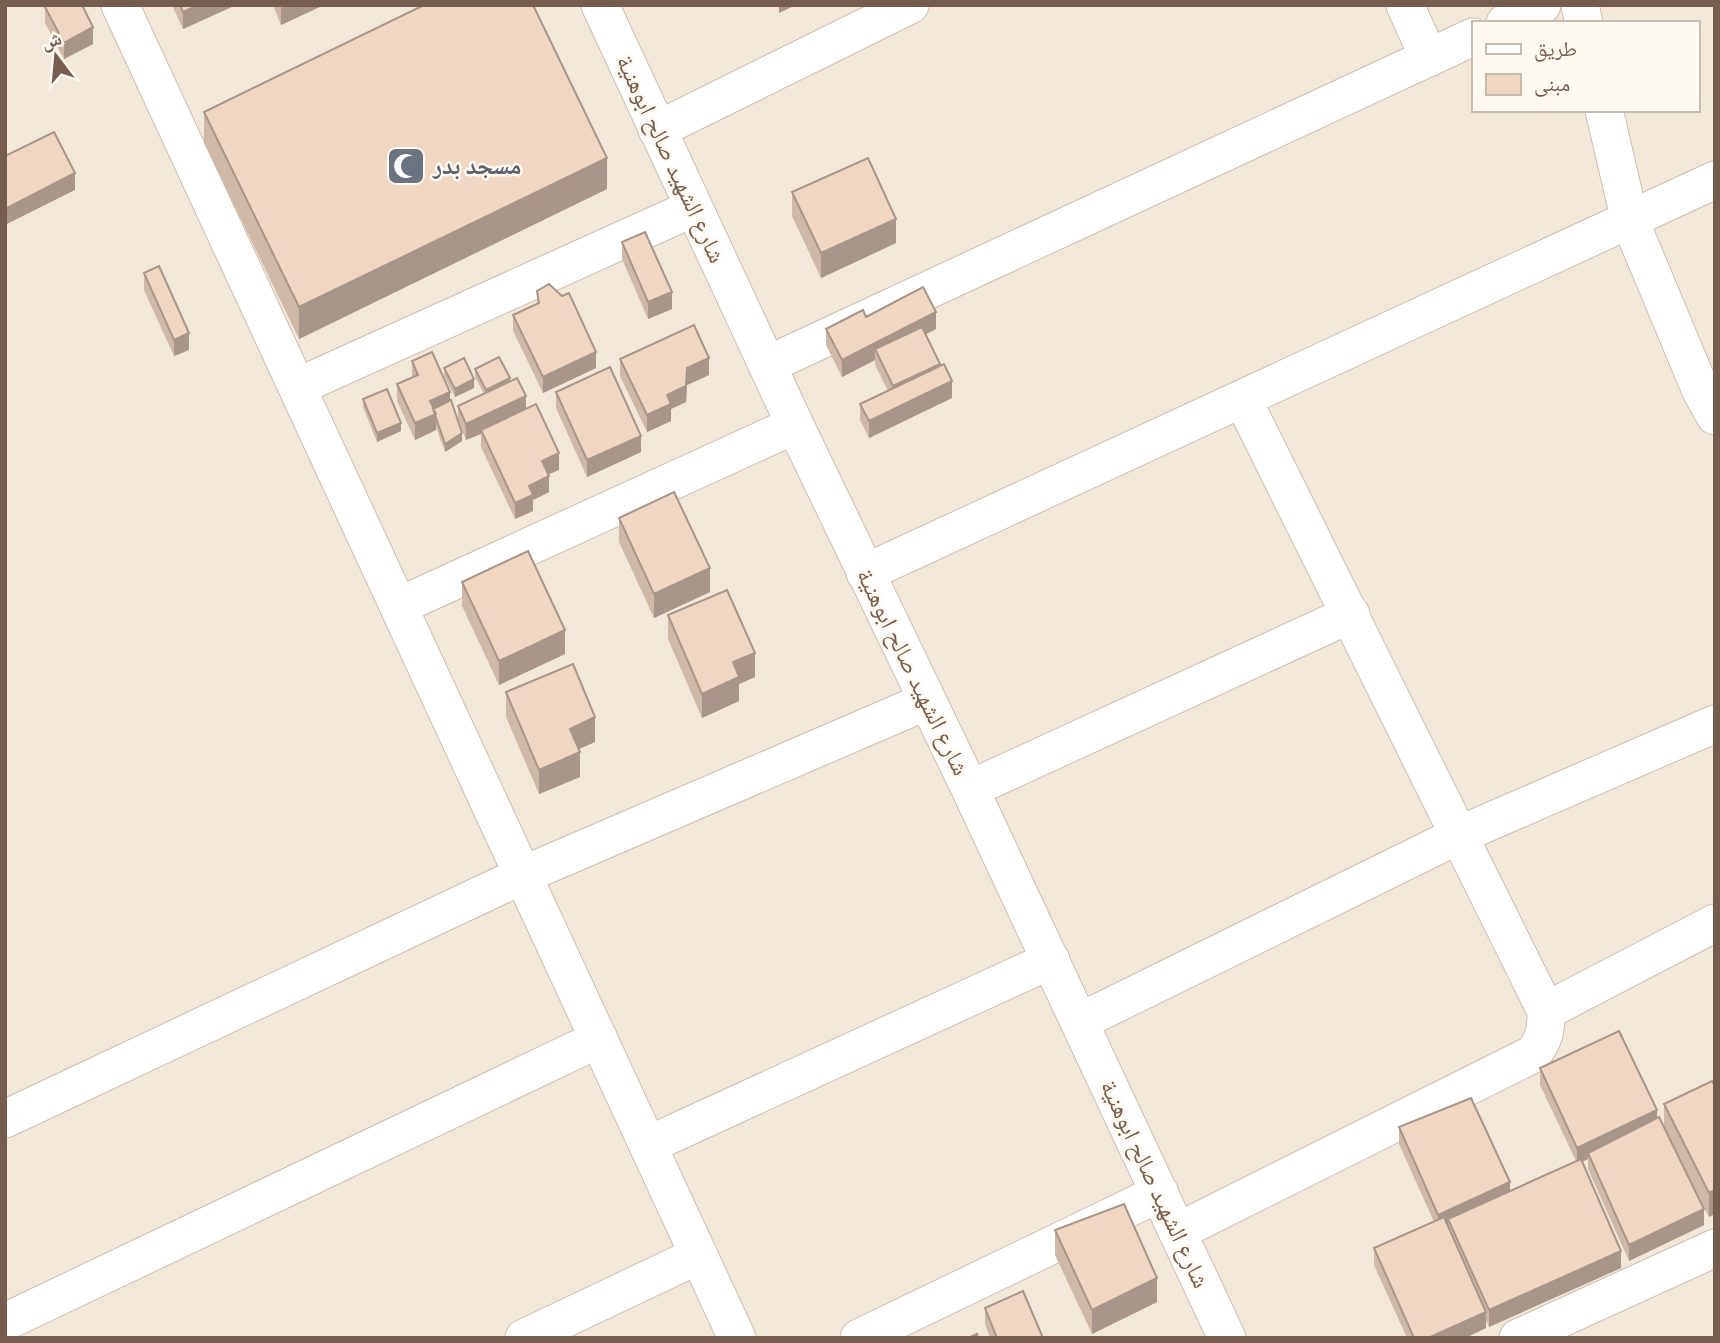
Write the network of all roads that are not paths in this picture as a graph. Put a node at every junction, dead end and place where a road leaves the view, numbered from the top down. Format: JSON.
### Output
{"nodes":[{"id":1,"x":120,"y":5,"type":"edge"},
{"id":2,"x":600,"y":5,"type":"edge"},
{"id":3,"x":910,"y":5,"type":"edge"},
{"id":4,"x":1405,"y":5,"type":"edge"},
{"id":5,"x":1542,"y":5,"type":"edge"},
{"id":6,"x":1509,"y":21,"type":"edge"},
{"id":7,"x":1472,"y":37,"type":"edge"},
{"id":8,"x":1429,"y":58,"type":"junction"},
{"id":9,"x":1604,"y":112,"type":"edge"},
{"id":10,"x":657,"y":130,"type":"junction"},
{"id":11,"x":1715,"y":180,"type":"edge"},
{"id":12,"x":693,"y":208,"type":"junction"},
{"id":13,"x":1630,"y":221,"type":"junction"},
{"id":14,"x":767,"y":365,"type":"junction"},
{"id":15,"x":297,"y":387,"type":"junction"},
{"id":16,"x":1243,"y":400,"type":"junction"},
{"id":17,"x":1715,"y":416,"type":"edge"},
{"id":18,"x":795,"y":425,"type":"junction"},
{"id":19,"x":865,"y":573,"type":"junction"},
{"id":20,"x":399,"y":606,"type":"junction"},
{"id":21,"x":1351,"y":614,"type":"junction"},
{"id":22,"x":927,"y":701,"type":"junction"},
{"id":23,"x":1715,"y":724,"type":"edge"},
{"id":24,"x":971,"y":789,"type":"junction"},
{"id":25,"x":1459,"y":835,"type":"junction"},
{"id":26,"x":523,"y":875,"type":"junction"},
{"id":27,"x":1715,"y":923,"type":"edge"},
{"id":28,"x":1051,"y":960,"type":"junction"},
{"id":29,"x":1546,"y":1011,"type":"junction"},
{"id":30,"x":1079,"y":1022,"type":"junction"},
{"id":31,"x":599,"y":1039,"type":"junction"},
{"id":32,"x":5,"y":1119,"type":"edge"},
{"id":33,"x":648,"y":1145,"type":"junction"},
{"id":34,"x":1160,"y":1193,"type":"junction"},
{"id":35,"x":1177,"y":1232,"type":"junction"},
{"id":36,"x":1715,"y":1248,"type":"edge"},
{"id":37,"x":699,"y":1255,"type":"junction"},
{"id":38,"x":5,"y":1322,"type":"edge"},
{"id":39,"x":524,"y":1338,"type":"edge"},
{"id":40,"x":737,"y":1338,"type":"edge"},
{"id":41,"x":859,"y":1338,"type":"edge"},
{"id":42,"x":1227,"y":1338,"type":"edge"},
{"id":43,"x":1518,"y":1338,"type":"edge"}],
"edges":[{"from":1,"to":15,"type":"street"},
{"from":2,"to":10,"type":"street","name":"شارع الشهيد صالح ابوهنية"},
{"from":3,"to":10,"type":"street"},
{"from":4,"to":8,"type":"street"},
{"from":5,"to":6,"type":"street"},
{"from":7,"to":8,"type":"street"},
{"from":8,"to":14,"type":"street"},
{"from":9,"to":13,"type":"street"},
{"from":10,"to":12,"type":"street","name":"شارع الشهيد صالح ابوهنية"},
{"from":11,"to":13,"type":"street"},
{"from":12,"to":14,"type":"street","name":"شارع الشهيد صالح ابوهنية"},
{"from":12,"to":15,"type":"street"},
{"from":13,"to":16,"type":"street"},
{"from":13,"to":17,"type":"street"},
{"from":14,"to":18,"type":"street","name":"شارع الشهيد صالح ابوهنية"},
{"from":15,"to":20,"type":"street"},
{"from":16,"to":19,"type":"street"},
{"from":16,"to":21,"type":"street"},
{"from":18,"to":19,"type":"street","name":"شارع الشهيد صالح ابوهنية"},
{"from":18,"to":20,"type":"street"},
{"from":19,"to":22,"type":"street","name":"شارع الشهيد صالح ابوهنية"},
{"from":20,"to":26,"type":"street"},
{"from":21,"to":24,"type":"street"},
{"from":21,"to":25,"type":"street"},
{"from":22,"to":24,"type":"street","name":"شارع الشهيد صالح ابوهنية"},
{"from":22,"to":26,"type":"street"},
{"from":23,"to":25,"type":"street"},
{"from":24,"to":28,"type":"street","name":"شارع الشهيد صالح ابوهنية"},
{"from":25,"to":29,"type":"street"},
{"from":25,"to":30,"type":"street"},
{"from":26,"to":31,"type":"street"},
{"from":26,"to":32,"type":"street"},
{"from":27,"to":29,"type":"street"},
{"from":28,"to":30,"type":"street","name":"شارع الشهيد صالح ابوهنية"},
{"from":28,"to":33,"type":"street"},
{"from":29,"to":35,"type":"street"},
{"from":30,"to":34,"type":"street","name":"شارع الشهيد صالح ابوهنية"},
{"from":31,"to":33,"type":"street"},
{"from":31,"to":38,"type":"street"},
{"from":33,"to":37,"type":"street"},
{"from":34,"to":35,"type":"street","name":"شارع الشهيد صالح ابوهنية"},
{"from":34,"to":41,"type":"street"},
{"from":35,"to":42,"type":"street","name":"شارع الشهيد صالح ابوهنية"},
{"from":36,"to":43,"type":"street"},
{"from":37,"to":39,"type":"street"},
{"from":37,"to":40,"type":"street"}]}
